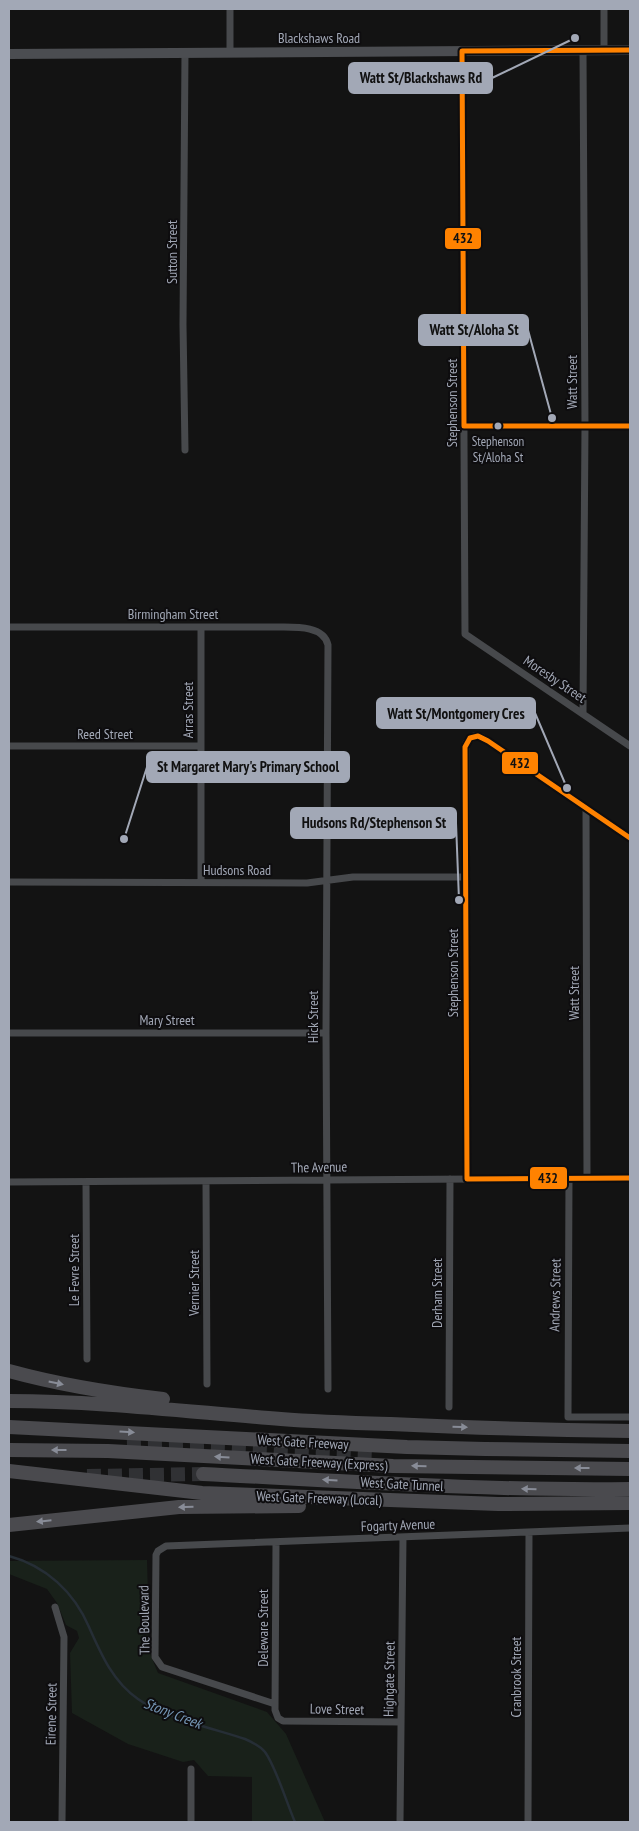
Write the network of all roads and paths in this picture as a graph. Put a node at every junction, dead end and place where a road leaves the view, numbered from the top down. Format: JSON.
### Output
{"nodes":[{"id":1,"x":230,"y":9,"type":"edge"},
{"id":2,"x":604,"y":9,"type":"edge"},
{"id":3,"x":604,"y":50,"type":"junction"},
{"id":4,"x":630,"y":50,"type":"edge"},
{"id":5,"x":462,"y":51,"type":"junction"},
{"id":6,"x":583,"y":51,"type":"junction"},
{"id":7,"x":185,"y":53,"type":"junction"},
{"id":8,"x":230,"y":53,"type":"junction"},
{"id":9,"x":9,"y":54,"type":"edge"},
{"id":10,"x":464,"y":426,"type":"junction"},
{"id":11,"x":585,"y":426,"type":"junction"},
{"id":12,"x":630,"y":426,"type":"edge"},
{"id":13,"x":185,"y":450,"type":"dead end"},
{"id":14,"x":9,"y":627,"type":"edge"},
{"id":15,"x":201,"y":627,"type":"junction"},
{"id":16,"x":465,"y":634,"type":"joint"},
{"id":17,"x":328,"y":645,"type":"joint"},
{"id":18,"x":583,"y":713,"type":"junction"},
{"id":19,"x":9,"y":746,"type":"edge"},
{"id":20,"x":201,"y":746,"type":"junction"},
{"id":21,"x":630,"y":746,"type":"edge"},
{"id":22,"x":586,"y":808,"type":"junction"},
{"id":23,"x":630,"y":838,"type":"edge"},
{"id":24,"x":465,"y":876,"type":"junction"},
{"id":25,"x":327,"y":880,"type":"junction"},
{"id":26,"x":9,"y":882,"type":"edge"},
{"id":27,"x":200,"y":882,"type":"junction"},
{"id":28,"x":9,"y":1033,"type":"edge"},
{"id":29,"x":326,"y":1033,"type":"junction"},
{"id":30,"x":569,"y":1178,"type":"junction"},
{"id":31,"x":587,"y":1178,"type":"junction"},
{"id":32,"x":630,"y":1178,"type":"edge"},
{"id":33,"x":326,"y":1179,"type":"junction"},
{"id":34,"x":450,"y":1179,"type":"junction"},
{"id":35,"x":467,"y":1179,"type":"junction"},
{"id":36,"x":9,"y":1182,"type":"edge"},
{"id":37,"x":86,"y":1182,"type":"junction"},
{"id":38,"x":206,"y":1182,"type":"junction"},
{"id":39,"x":87,"y":1359,"type":"dead end"},
{"id":40,"x":9,"y":1371,"type":"edge"},
{"id":41,"x":207,"y":1384,"type":"dead end"},
{"id":42,"x":328,"y":1389,"type":"dead end"},
{"id":43,"x":9,"y":1401,"type":"edge"},
{"id":44,"x":448,"y":1406,"type":"dead end"},
{"id":45,"x":630,"y":1417,"type":"edge"},
{"id":46,"x":376,"y":1424,"type":"junction"},
{"id":47,"x":9,"y":1427,"type":"edge"},
{"id":48,"x":630,"y":1431,"type":"edge"},
{"id":49,"x":630,"y":1445,"type":"edge"},
{"id":50,"x":9,"y":1450,"type":"edge"},
{"id":51,"x":597,"y":1451,"type":"junction"},
{"id":52,"x":630,"y":1451,"type":"edge"},
{"id":53,"x":630,"y":1469,"type":"edge"},
{"id":54,"x":9,"y":1471,"type":"edge"},
{"id":55,"x":204,"y":1474,"type":"tunnel mouth"},
{"id":56,"x":9,"y":1480,"type":"edge"},
{"id":57,"x":131,"y":1485,"type":"junction"},
{"id":58,"x":630,"y":1488,"type":"edge"},
{"id":59,"x":427,"y":1503,"type":"junction"},
{"id":60,"x":630,"y":1503,"type":"edge"},
{"id":61,"x":9,"y":1525,"type":"edge"},
{"id":62,"x":630,"y":1528,"type":"edge"},
{"id":63,"x":529,"y":1532,"type":"junction"},
{"id":64,"x":403,"y":1537,"type":"junction"},
{"id":65,"x":276,"y":1542,"type":"junction"},
{"id":66,"x":166,"y":1546,"type":"joint"},
{"id":67,"x":55,"y":1606,"type":"dead end"},
{"id":68,"x":275,"y":1704,"type":"junction"},
{"id":69,"x":276,"y":1714,"type":"joint"},
{"id":70,"x":401,"y":1722,"type":"junction"},
{"id":71,"x":191,"y":1769,"type":"dead end"},
{"id":72,"x":62,"y":1822,"type":"edge"},
{"id":73,"x":191,"y":1822,"type":"edge"},
{"id":74,"x":400,"y":1822,"type":"edge"},
{"id":75,"x":528,"y":1822,"type":"edge"}],
"edges":[{"from":1,"to":8,"type":"street"},
{"from":2,"to":3,"type":"street"},
{"from":3,"to":4,"type":"main road","name":"Blackshaws Road"},
{"from":3,"to":6,"type":"main road","name":"Blackshaws Road"},
{"from":5,"to":6,"type":"main road","name":"Blackshaws Road"},
{"from":5,"to":8,"type":"main road","name":"Blackshaws Road"},
{"from":5,"to":10,"type":"street","name":"Stephenson Street"},
{"from":6,"to":11,"type":"street","name":"Watt Street"},
{"from":7,"to":8,"type":"main road","name":"Blackshaws Road"},
{"from":7,"to":9,"type":"main road","name":"Blackshaws Road"},
{"from":7,"to":13,"type":"street","name":"Sutton Street"},
{"from":10,"to":11,"type":"street"},
{"from":10,"to":16,"type":"street","name":"Stephenson Street"},
{"from":11,"to":12,"type":"street"},
{"from":11,"to":18,"type":"street","name":"Watt Street"},
{"from":14,"to":15,"type":"street","name":"Birmingham Street"},
{"from":15,"to":17,"type":"street","name":"Birmingham Street"},
{"from":15,"to":20,"type":"street","name":"Arras Street"},
{"from":16,"to":18,"type":"street","name":"Moresby Street"},
{"from":17,"to":25,"type":"street","name":"Hick Street"},
{"from":18,"to":21,"type":"street","name":"Moresby Street"},
{"from":19,"to":20,"type":"street","name":"Reed Street"},
{"from":20,"to":27,"type":"street","name":"Arras Street"},
{"from":22,"to":23,"type":"street"},
{"from":22,"to":24,"type":"street","name":"Stephenson Street"},
{"from":22,"to":31,"type":"street","name":"Watt Street"},
{"from":24,"to":25,"type":"street","name":"Hudsons Road"},
{"from":24,"to":35,"type":"street","name":"Stephenson Street"},
{"from":25,"to":27,"type":"street","name":"Hudsons Road"},
{"from":25,"to":29,"type":"street","name":"Hick Street"},
{"from":26,"to":27,"type":"street","name":"Hudsons Road"},
{"from":28,"to":29,"type":"street","name":"Mary Street"},
{"from":29,"to":33,"type":"street","name":"Hick Street"},
{"from":30,"to":31,"type":"street","name":"The Avenue"},
{"from":30,"to":35,"type":"street","name":"The Avenue"},
{"from":30,"to":45,"type":"street","name":"Andrews Street"},
{"from":31,"to":32,"type":"street","name":"The Avenue"},
{"from":33,"to":34,"type":"street","name":"The Avenue"},
{"from":33,"to":38,"type":"street","name":"The Avenue"},
{"from":33,"to":42,"type":"street","name":"Hick Street"},
{"from":34,"to":35,"type":"street","name":"The Avenue"},
{"from":34,"to":44,"type":"street","name":"Derham Street"},
{"from":36,"to":37,"type":"street","name":"The Avenue"},
{"from":37,"to":38,"type":"street","name":"The Avenue"},
{"from":37,"to":39,"type":"street","name":"Le Fevre Street"},
{"from":38,"to":41,"type":"street","name":"Vernier Street"},
{"from":40,"to":46,"type":"highway","one_way":true},
{"from":43,"to":46,"type":"highway"},
{"from":46,"to":48,"type":"highway","one_way":true},
{"from":47,"to":51,"type":"highway","name":"West Gate Freeway","one_way":true},
{"from":49,"to":51,"type":"highway"},
{"from":53,"to":50,"type":"highway","name":"West Gate Freeway (Express)","one_way":true},
{"from":51,"to":52,"type":"highway"},
{"from":54,"to":57,"type":"highway","name":"West Gate Freeway (Local)"},
{"from":58,"to":55,"type":"highway","name":"West Gate Tunnel","one_way":true},
{"from":56,"to":57,"type":"highway"},
{"from":57,"to":59,"type":"highway","name":"West Gate Freeway (Local)"},
{"from":59,"to":60,"type":"highway","name":"West Gate Freeway (Local)"},
{"from":59,"to":61,"type":"highway","one_way":true},
{"from":62,"to":63,"type":"street","name":"Fogarty Avenue"},
{"from":63,"to":64,"type":"street","name":"Fogarty Avenue"},
{"from":63,"to":75,"type":"street","name":"Cranbrook Street"},
{"from":64,"to":65,"type":"street","name":"Fogarty Avenue"},
{"from":64,"to":70,"type":"street","name":"Highgate Street"},
{"from":65,"to":66,"type":"street","name":"Fogarty Avenue"},
{"from":65,"to":68,"type":"street","name":"Deleware Street"},
{"from":66,"to":68,"type":"street","name":"The Boulevard"},
{"from":67,"to":72,"type":"street","name":"Eirene Street"},
{"from":68,"to":69,"type":"street","name":"Deleware Street"},
{"from":69,"to":70,"type":"street","name":"Love Street"},
{"from":70,"to":74,"type":"street","name":"Highgate Street"},
{"from":71,"to":73,"type":"street"}]}
